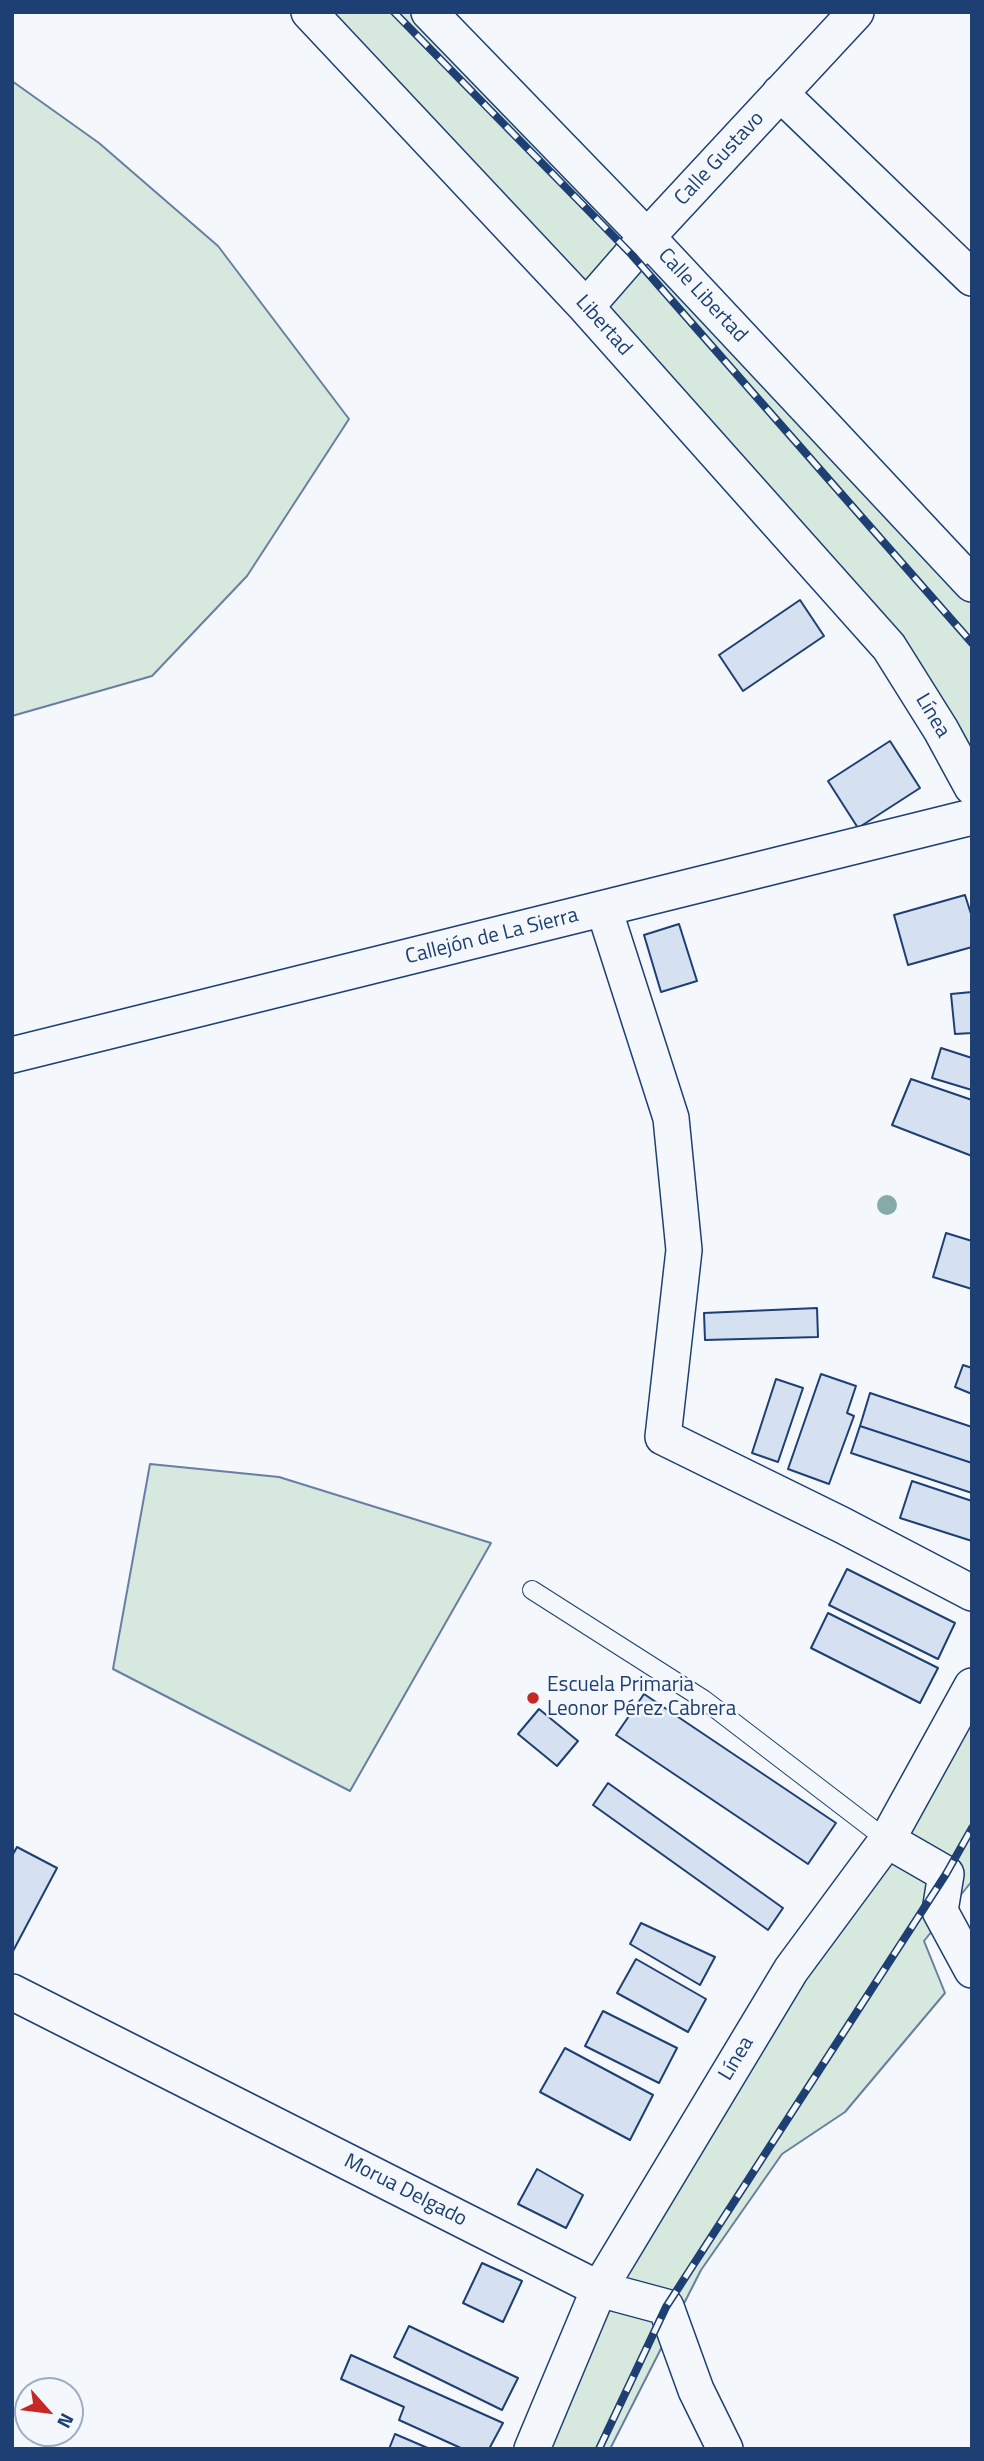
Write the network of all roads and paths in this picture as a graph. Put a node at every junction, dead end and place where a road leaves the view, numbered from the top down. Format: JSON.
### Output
{"nodes":[{"id":1,"x":309,"y":12,"type":"edge"},
{"id":2,"x":429,"y":12,"type":"edge"},
{"id":3,"x":848,"y":15,"type":"edge"},
{"id":4,"x":780,"y":93,"type":"junction"},
{"id":5,"x":647,"y":237,"type":"junction"},
{"id":6,"x":972,"y":278,"type":"edge"},
{"id":7,"x":586,"y":307,"type":"junction"},
{"id":8,"x":972,"y":584,"type":"edge"},
{"id":9,"x":890,"y":647,"type":"joint"},
{"id":10,"x":972,"y":787,"type":"edge"},
{"id":11,"x":972,"y":817,"type":"edge"},
{"id":12,"x":604,"y":909,"type":"junction"},
{"id":13,"x":12,"y":1055,"type":"edge"},
{"id":14,"x":532,"y":1590,"type":"dead end"},
{"id":15,"x":972,"y":1593,"type":"edge"},
{"id":16,"x":972,"y":1686,"type":"edge"},
{"id":17,"x":887,"y":1840,"type":"junction"},
{"id":18,"x":972,"y":1970,"type":"edge"},
{"id":19,"x":12,"y":1992,"type":"edge"},
{"id":20,"x":599,"y":2289,"type":"junction"},
{"id":21,"x":531,"y":2449,"type":"edge"},
{"id":22,"x":725,"y":2449,"type":"edge"}],
"edges":[{"from":1,"to":7,"type":"street","name":"Libertad"},
{"from":2,"to":5,"type":"street","name":"Calle Libertad"},
{"from":3,"to":4,"type":"street","name":"Calle Gustavo"},
{"from":4,"to":5,"type":"street","name":"Calle Gustavo"},
{"from":4,"to":6,"type":"street"},
{"from":5,"to":7,"type":"street","name":"Calle Gustavo"},
{"from":5,"to":8,"type":"street","name":"Calle Libertad"},
{"from":7,"to":9,"type":"street","name":"Libertad"},
{"from":9,"to":10,"type":"street","name":"Línea"},
{"from":11,"to":12,"type":"street","name":"Callejón de La Sierra"},
{"from":12,"to":13,"type":"street","name":"Callejón de La Sierra"},
{"from":12,"to":15,"type":"street"},
{"from":14,"to":17,"type":"lane"},
{"from":16,"to":17,"type":"street","name":"Línea"},
{"from":17,"to":18,"type":"street"},
{"from":17,"to":20,"type":"street","name":"Línea"},
{"from":19,"to":20,"type":"street","name":"Morua Delgado"},
{"from":20,"to":21,"type":"street","name":"Línea"},
{"from":20,"to":22,"type":"street","name":"Morua Delgado"}]}
